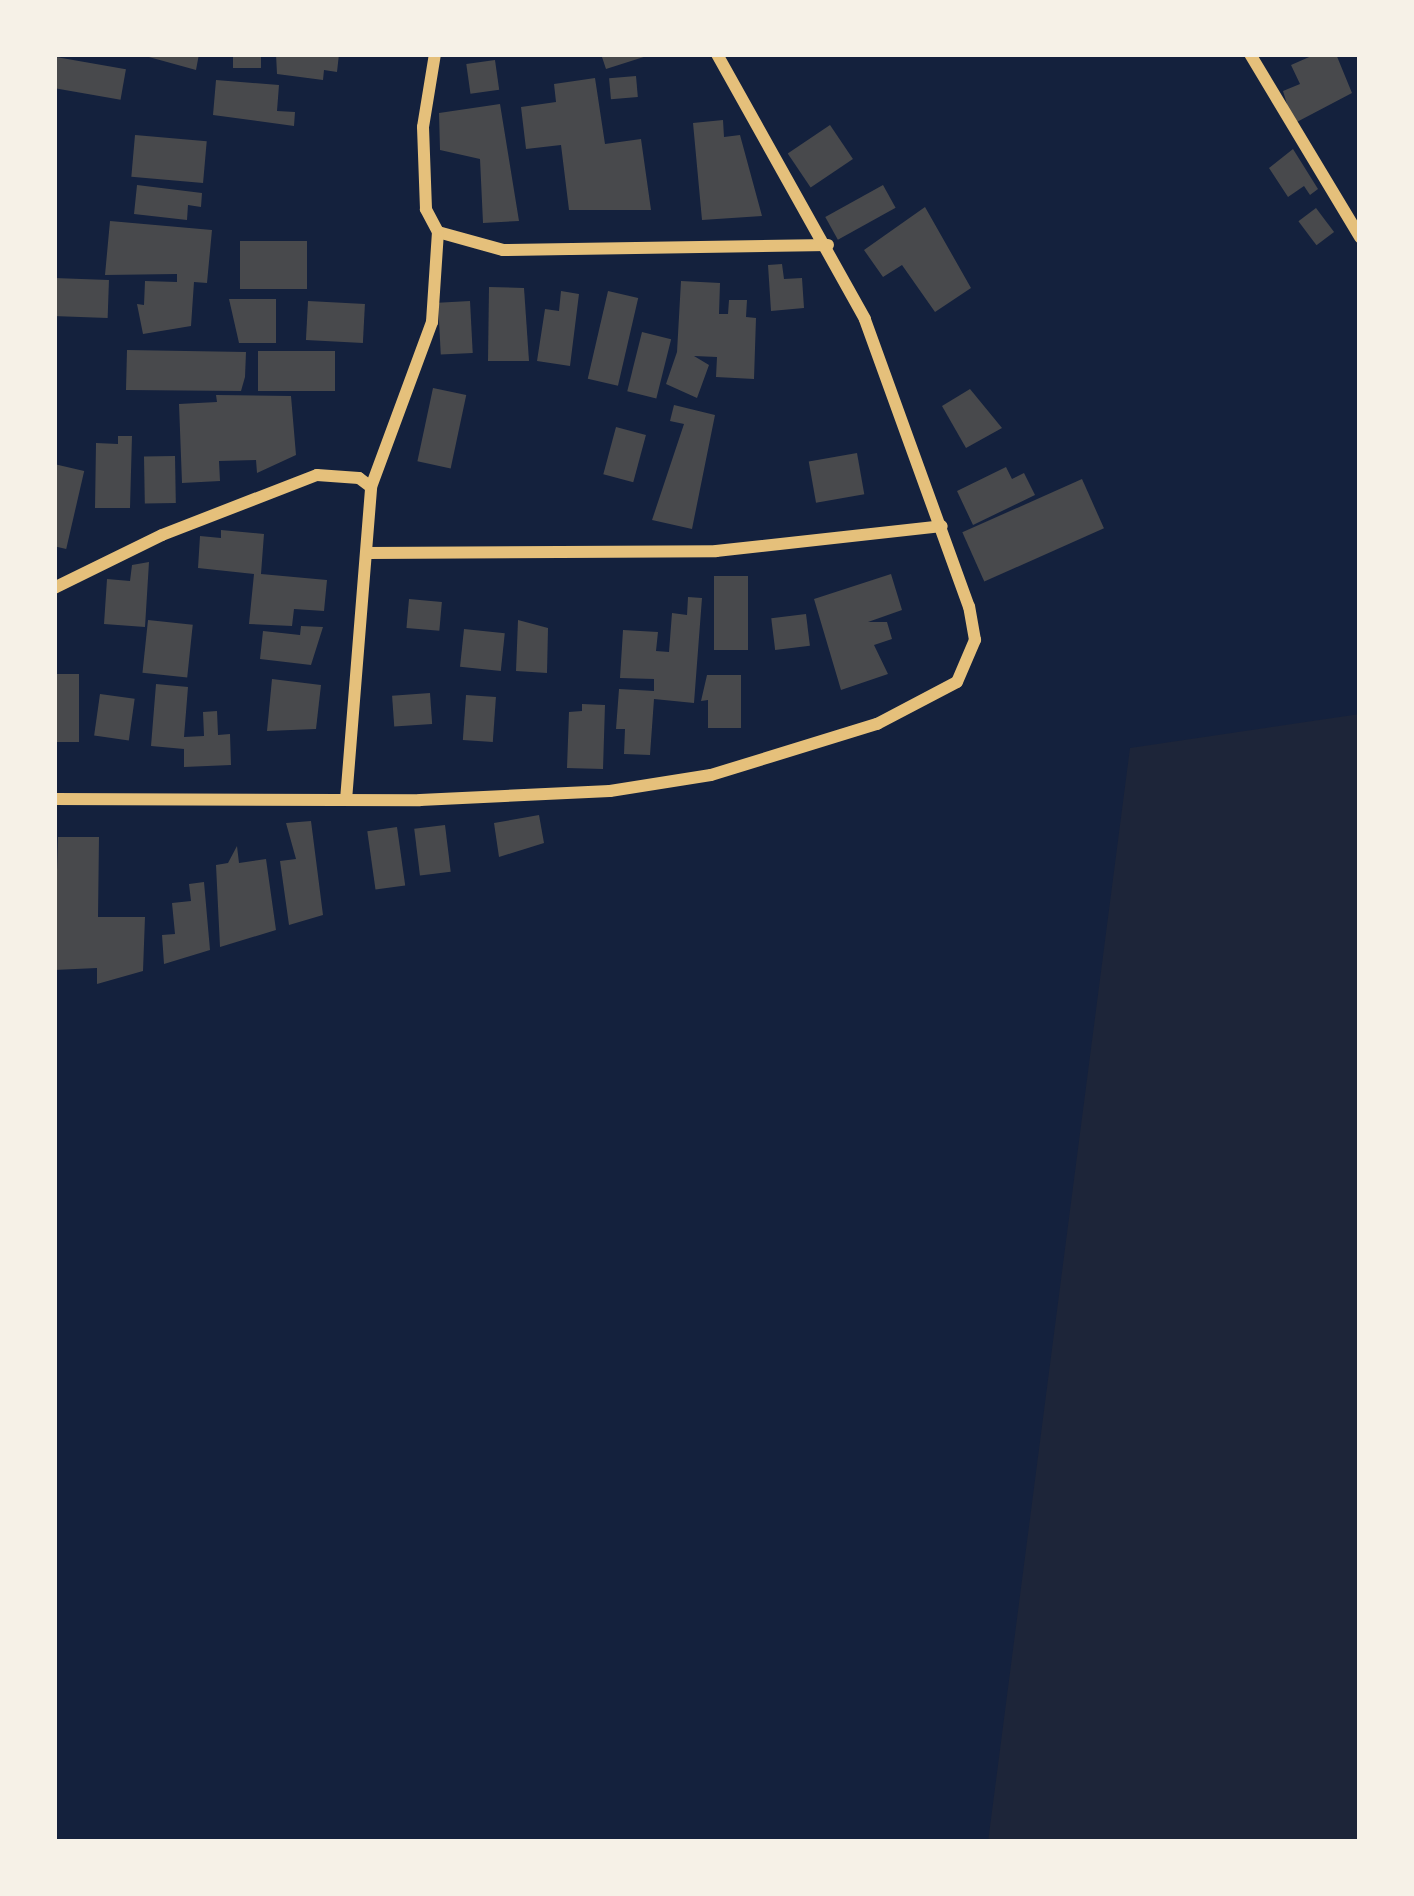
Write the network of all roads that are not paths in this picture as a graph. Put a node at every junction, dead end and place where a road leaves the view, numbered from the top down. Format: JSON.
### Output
{"nodes":[{"id":1,"x":435,"y":54,"type":"edge"},
{"id":2,"x":717,"y":54,"type":"edge"},
{"id":3,"x":1250,"y":54,"type":"edge"},
{"id":4,"x":438,"y":232,"type":"junction"},
{"id":5,"x":1360,"y":237,"type":"edge"},
{"id":6,"x":828,"y":244,"type":"junction"},
{"id":7,"x":371,"y":487,"type":"junction"},
{"id":8,"x":942,"y":526,"type":"junction"},
{"id":9,"x":368,"y":553,"type":"junction"},
{"id":10,"x":54,"y":588,"type":"edge"},
{"id":11,"x":54,"y":799,"type":"edge"},
{"id":12,"x":346,"y":800,"type":"junction"}],
"edges":[{"from":1,"to":4,"type":"street"},
{"from":2,"to":6,"type":"street"},
{"from":3,"to":5,"type":"street"},
{"from":4,"to":6,"type":"street"},
{"from":4,"to":7,"type":"street"},
{"from":6,"to":8,"type":"street"},
{"from":7,"to":9,"type":"street"},
{"from":7,"to":10,"type":"street"},
{"from":8,"to":9,"type":"street"},
{"from":8,"to":12,"type":"street"},
{"from":9,"to":12,"type":"street"},
{"from":11,"to":12,"type":"street"}]}
